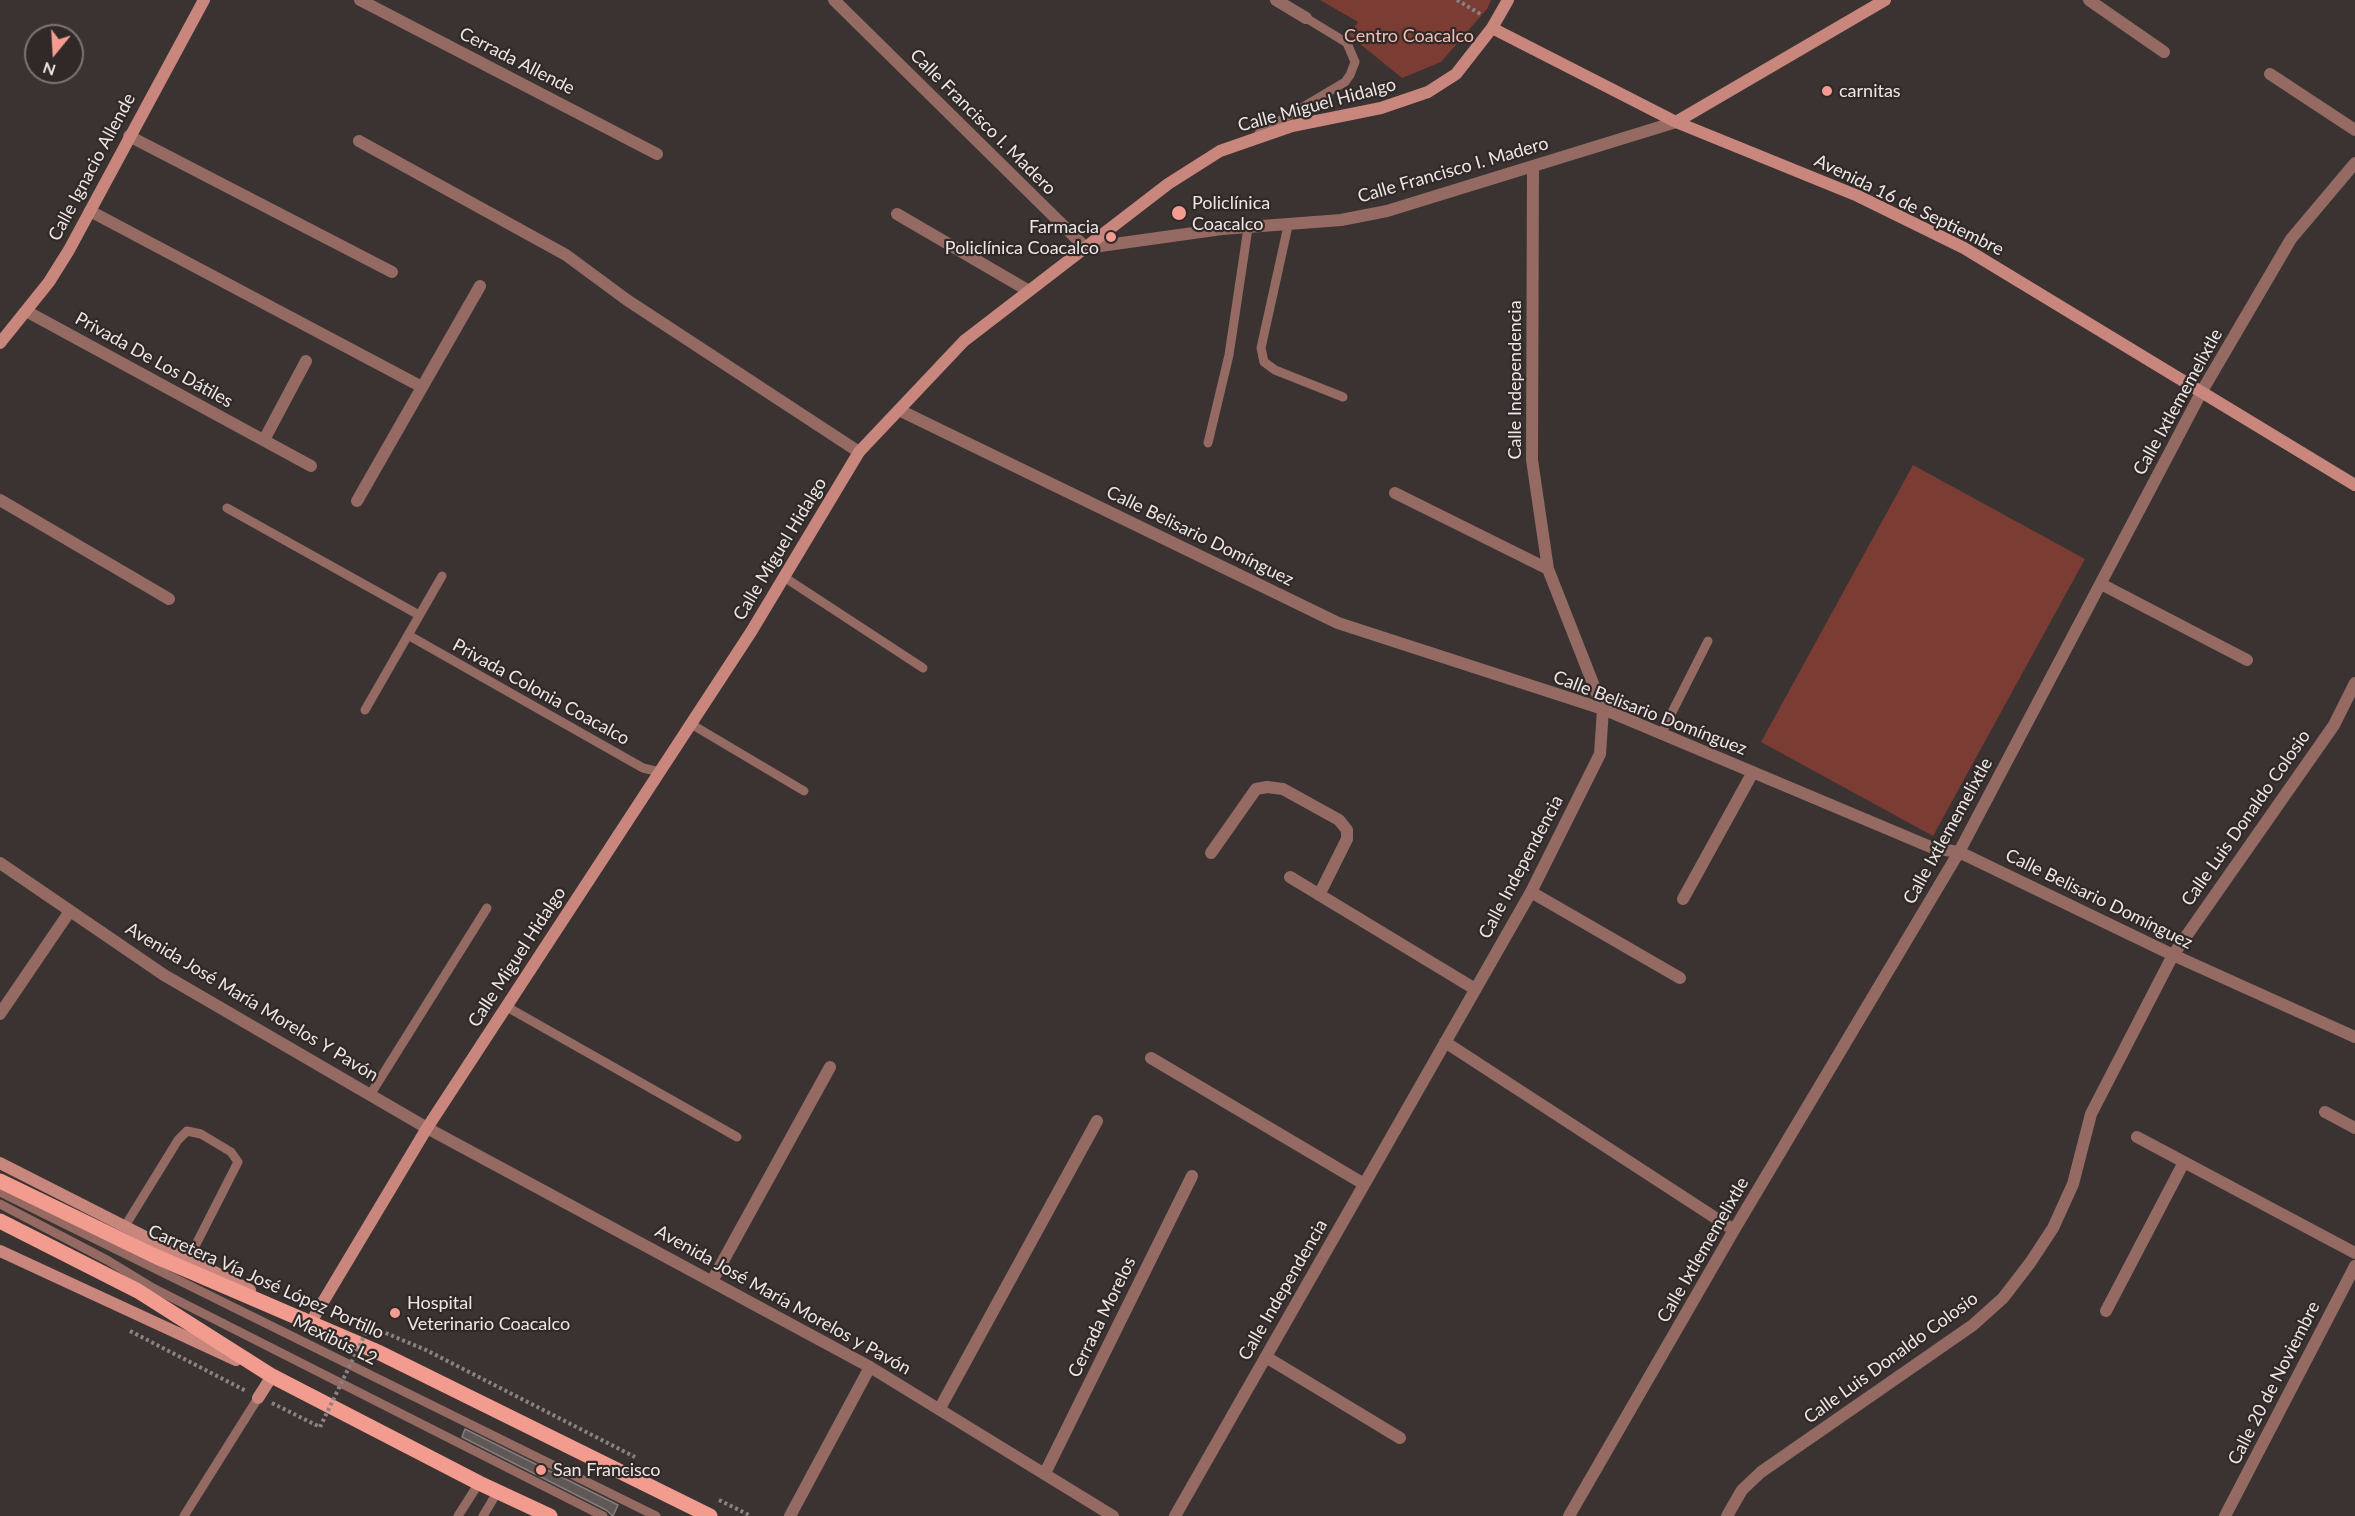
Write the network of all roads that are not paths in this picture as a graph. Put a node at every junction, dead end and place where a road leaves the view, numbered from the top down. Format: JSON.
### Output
{"nodes":[{"id":1,"x":204,"y":0,"type":"edge"},
{"id":2,"x":360,"y":0,"type":"edge"},
{"id":3,"x":834,"y":0,"type":"edge"},
{"id":4,"x":1275,"y":0,"type":"edge"},
{"id":5,"x":1508,"y":0,"type":"edge"},
{"id":6,"x":1885,"y":0,"type":"edge"},
{"id":7,"x":2089,"y":0,"type":"edge"},
{"id":8,"x":1306,"y":18,"type":"joint"},
{"id":9,"x":1493,"y":25,"type":"junction"},
{"id":10,"x":2164,"y":52,"type":"dead end"},
{"id":11,"x":2270,"y":74,"type":"dead end"},
{"id":12,"x":1676,"y":122,"type":"junction"},
{"id":13,"x":2355,"y":130,"type":"edge"},
{"id":14,"x":129,"y":136,"type":"junction"},
{"id":15,"x":359,"y":141,"type":"dead end"},
{"id":16,"x":1244,"y":142,"type":"junction"},
{"id":17,"x":657,"y":154,"type":"dead end"},
{"id":18,"x":2355,"y":163,"type":"edge"},
{"id":19,"x":1533,"y":166,"type":"junction"},
{"id":20,"x":90,"y":211,"type":"junction"},
{"id":21,"x":897,"y":214,"type":"dead end"},
{"id":22,"x":1288,"y":226,"type":"junction"},
{"id":23,"x":1248,"y":228,"type":"junction"},
{"id":24,"x":1086,"y":248,"type":"junction"},
{"id":25,"x":392,"y":272,"type":"dead end"},
{"id":26,"x":480,"y":286,"type":"dead end"},
{"id":27,"x":1029,"y":291,"type":"junction"},
{"id":28,"x":26,"y":311,"type":"junction"},
{"id":29,"x":0,"y":343,"type":"edge"},
{"id":30,"x":306,"y":361,"type":"dead end"},
{"id":31,"x":422,"y":387,"type":"junction"},
{"id":32,"x":2202,"y":391,"type":"junction"},
{"id":33,"x":1343,"y":397,"type":"dead end"},
{"id":34,"x":899,"y":410,"type":"junction"},
{"id":35,"x":264,"y":440,"type":"junction"},
{"id":36,"x":1208,"y":443,"type":"dead end"},
{"id":37,"x":859,"y":452,"type":"junction"},
{"id":38,"x":311,"y":466,"type":"dead end"},
{"id":39,"x":2355,"y":484,"type":"edge"},
{"id":40,"x":1395,"y":493,"type":"dead end"},
{"id":41,"x":0,"y":500,"type":"edge"},
{"id":42,"x":357,"y":501,"type":"dead end"},
{"id":43,"x":227,"y":508,"type":"dead end"},
{"id":44,"x":1548,"y":569,"type":"junction"},
{"id":45,"x":442,"y":576,"type":"dead end"},
{"id":46,"x":784,"y":577,"type":"junction"},
{"id":47,"x":2101,"y":584,"type":"junction"},
{"id":48,"x":169,"y":599,"type":"dead end"},
{"id":49,"x":419,"y":615,"type":"junction"},
{"id":50,"x":408,"y":635,"type":"junction"},
{"id":51,"x":1708,"y":641,"type":"dead end"},
{"id":52,"x":2247,"y":660,"type":"dead end"},
{"id":53,"x":923,"y":668,"type":"dead end"},
{"id":54,"x":2355,"y":682,"type":"edge"},
{"id":55,"x":1603,"y":709,"type":"junction"},
{"id":56,"x":365,"y":710,"type":"dead end"},
{"id":57,"x":691,"y":724,"type":"junction"},
{"id":58,"x":1661,"y":734,"type":"junction"},
{"id":59,"x":660,"y":771,"type":"junction"},
{"id":60,"x":1753,"y":772,"type":"junction"},
{"id":61,"x":804,"y":791,"type":"dead end"},
{"id":62,"x":1959,"y":852,"type":"junction"},
{"id":63,"x":1211,"y":853,"type":"dead end"},
{"id":64,"x":0,"y":863,"type":"edge"},
{"id":65,"x":1290,"y":877,"type":"dead end"},
{"id":66,"x":1531,"y":892,"type":"junction"},
{"id":67,"x":1319,"y":895,"type":"junction"},
{"id":68,"x":1683,"y":900,"type":"dead end"},
{"id":69,"x":487,"y":908,"type":"dead end"},
{"id":70,"x":70,"y":911,"type":"junction"},
{"id":71,"x":2173,"y":955,"type":"junction"},
{"id":72,"x":1680,"y":978,"type":"dead end"},
{"id":73,"x":1475,"y":989,"type":"junction"},
{"id":74,"x":507,"y":1007,"type":"junction"},
{"id":75,"x":0,"y":1014,"type":"edge"},
{"id":76,"x":2355,"y":1037,"type":"edge"},
{"id":77,"x":1445,"y":1042,"type":"junction"},
{"id":78,"x":1151,"y":1058,"type":"dead end"},
{"id":79,"x":830,"y":1067,"type":"dead end"},
{"id":80,"x":370,"y":1095,"type":"junction"},
{"id":81,"x":2325,"y":1112,"type":"dead end"},
{"id":82,"x":1097,"y":1121,"type":"dead end"},
{"id":83,"x":427,"y":1128,"type":"junction"},
{"id":84,"x":2355,"y":1128,"type":"edge"},
{"id":85,"x":737,"y":1137,"type":"dead end"},
{"id":86,"x":2137,"y":1137,"type":"dead end"},
{"id":87,"x":2184,"y":1162,"type":"junction"},
{"id":88,"x":0,"y":1163,"type":"edge"},
{"id":89,"x":1192,"y":1176,"type":"dead end"},
{"id":90,"x":0,"y":1181,"type":"edge"},
{"id":91,"x":1364,"y":1184,"type":"junction"},
{"id":92,"x":0,"y":1192,"type":"edge"},
{"id":93,"x":0,"y":1204,"type":"edge"},
{"id":94,"x":0,"y":1221,"type":"edge"},
{"id":95,"x":125,"y":1226,"type":"junction"},
{"id":96,"x":1734,"y":1230,"type":"junction"},
{"id":97,"x":0,"y":1251,"type":"edge"},
{"id":98,"x":2355,"y":1253,"type":"edge"},
{"id":99,"x":189,"y":1258,"type":"junction"},
{"id":100,"x":156,"y":1262,"type":"junction"},
{"id":101,"x":2355,"y":1266,"type":"edge"},
{"id":102,"x":712,"y":1281,"type":"junction"},
{"id":103,"x":141,"y":1287,"type":"junction"},
{"id":104,"x":2106,"y":1311,"type":"dead end"},
{"id":105,"x":311,"y":1322,"type":"junction"},
{"id":106,"x":1266,"y":1357,"type":"junction"},
{"id":107,"x":870,"y":1366,"type":"junction"},
{"id":108,"x":272,"y":1376,"type":"junction"},
{"id":109,"x":258,"y":1398,"type":"joint"},
{"id":110,"x":940,"y":1408,"type":"junction"},
{"id":111,"x":1400,"y":1438,"type":"dead end"},
{"id":112,"x":1045,"y":1473,"type":"junction"},
{"id":113,"x":479,"y":1483,"type":"junction"},
{"id":114,"x":498,"y":1491,"type":"junction"},
{"id":115,"x":547,"y":1515,"type":"edge"},
{"id":116,"x":184,"y":1516,"type":"edge"},
{"id":117,"x":458,"y":1516,"type":"edge"},
{"id":118,"x":483,"y":1516,"type":"edge"},
{"id":119,"x":603,"y":1516,"type":"edge"},
{"id":120,"x":656,"y":1516,"type":"edge"},
{"id":121,"x":710,"y":1516,"type":"edge"},
{"id":122,"x":790,"y":1516,"type":"edge"},
{"id":123,"x":1113,"y":1516,"type":"edge"},
{"id":124,"x":1175,"y":1516,"type":"edge"},
{"id":125,"x":1569,"y":1516,"type":"edge"},
{"id":126,"x":1727,"y":1516,"type":"edge"},
{"id":127,"x":2225,"y":1516,"type":"edge"}],
"edges":[{"from":1,"to":14,"type":"main road","name":"Calle Ignacio Allende"},
{"from":2,"to":17,"type":"street","name":"Cerrada Allende"},
{"from":3,"to":24,"type":"street","name":"Calle Francisco I. Madero"},
{"from":4,"to":8,"type":"street"},
{"from":5,"to":9,"type":"main road","name":"Calle Miguel Hidalgo"},
{"from":6,"to":12,"type":"main road"},
{"from":7,"to":10,"type":"street"},
{"from":8,"to":16,"type":"lane"},
{"from":9,"to":12,"type":"main road","name":"Avenida 16 de Septiembre"},
{"from":9,"to":16,"type":"main road","name":"Calle Miguel Hidalgo"},
{"from":11,"to":13,"type":"street"},
{"from":12,"to":19,"type":"street","name":"Calle Francisco I. Madero"},
{"from":12,"to":32,"type":"main road","name":"Avenida 16 de Septiembre"},
{"from":14,"to":20,"type":"main road","name":"Calle Ignacio Allende"},
{"from":14,"to":25,"type":"street"},
{"from":15,"to":37,"type":"street"},
{"from":16,"to":24,"type":"main road","name":"Calle Miguel Hidalgo"},
{"from":18,"to":32,"type":"street","name":"Calle Ixtlememelixtle"},
{"from":19,"to":22,"type":"street","name":"Calle Francisco I. Madero"},
{"from":19,"to":44,"type":"street","name":"Calle Independencia"},
{"from":20,"to":28,"type":"main road","name":"Calle Ignacio Allende"},
{"from":20,"to":31,"type":"street"},
{"from":21,"to":27,"type":"street"},
{"from":22,"to":23,"type":"street","name":"Calle Francisco I. Madero"},
{"from":22,"to":33,"type":"lane"},
{"from":23,"to":24,"type":"street","name":"Calle Francisco I. Madero"},
{"from":23,"to":36,"type":"lane"},
{"from":24,"to":27,"type":"main road","name":"Calle Miguel Hidalgo"},
{"from":26,"to":31,"type":"street"},
{"from":27,"to":34,"type":"main road","name":"Calle Miguel Hidalgo"},
{"from":28,"to":29,"type":"main road","name":"Calle Ignacio Allende"},
{"from":28,"to":35,"type":"street","name":"Privada De Los Dátiles"},
{"from":30,"to":35,"type":"street"},
{"from":31,"to":42,"type":"street"},
{"from":32,"to":39,"type":"main road","name":"Avenida 16 de Septiembre"},
{"from":32,"to":47,"type":"street","name":"Calle Ixtlememelixtle"},
{"from":34,"to":37,"type":"main road","name":"Calle Miguel Hidalgo"},
{"from":34,"to":55,"type":"street","name":"Calle Belisario Domínguez"},
{"from":35,"to":38,"type":"street","name":"Privada De Los Dátiles"},
{"from":37,"to":46,"type":"main road","name":"Calle Miguel Hidalgo"},
{"from":40,"to":44,"type":"street"},
{"from":41,"to":48,"type":"street"},
{"from":43,"to":49,"type":"lane"},
{"from":44,"to":55,"type":"street","name":"Calle Independencia"},
{"from":45,"to":49,"type":"lane"},
{"from":46,"to":53,"type":"lane"},
{"from":46,"to":57,"type":"main road","name":"Calle Miguel Hidalgo"},
{"from":47,"to":52,"type":"street"},
{"from":47,"to":62,"type":"street","name":"Calle Ixtlememelixtle"},
{"from":49,"to":50,"type":"lane"},
{"from":50,"to":56,"type":"lane"},
{"from":50,"to":59,"type":"lane","name":"Privada Colonia Coacalco"},
{"from":51,"to":58,"type":"lane"},
{"from":54,"to":71,"type":"street","name":"Calle Luis Donaldo Colosio"},
{"from":55,"to":58,"type":"street","name":"Calle Belisario Domínguez"},
{"from":55,"to":66,"type":"street","name":"Calle Independencia"},
{"from":57,"to":59,"type":"main road","name":"Calle Miguel Hidalgo"},
{"from":57,"to":61,"type":"lane"},
{"from":58,"to":60,"type":"street","name":"Calle Belisario Domínguez"},
{"from":59,"to":74,"type":"main road","name":"Calle Miguel Hidalgo"},
{"from":60,"to":62,"type":"street","name":"Calle Belisario Domínguez"},
{"from":60,"to":68,"type":"street"},
{"from":62,"to":71,"type":"street","name":"Calle Belisario Domínguez"},
{"from":62,"to":96,"type":"street","name":"Calle Ixtlememelixtle"},
{"from":63,"to":67,"type":"street"},
{"from":64,"to":70,"type":"street","name":"Avenida José María Morelos Y Pavón"},
{"from":65,"to":67,"type":"street"},
{"from":66,"to":72,"type":"street"},
{"from":66,"to":73,"type":"street","name":"Calle Independencia"},
{"from":67,"to":73,"type":"street"},
{"from":69,"to":80,"type":"lane"},
{"from":70,"to":75,"type":"street"},
{"from":70,"to":80,"type":"street","name":"Avenida José María Morelos Y Pavón"},
{"from":71,"to":76,"type":"street","name":"Calle Belisario Domínguez"},
{"from":71,"to":126,"type":"street","name":"Calle Luis Donaldo Colosio"},
{"from":73,"to":77,"type":"street","name":"Calle Independencia"},
{"from":74,"to":83,"type":"main road","name":"Calle Miguel Hidalgo"},
{"from":74,"to":85,"type":"lane"},
{"from":77,"to":91,"type":"street","name":"Calle Independencia"},
{"from":77,"to":96,"type":"street"},
{"from":78,"to":91,"type":"street"},
{"from":79,"to":102,"type":"street"},
{"from":80,"to":83,"type":"street","name":"Avenida José María Morelos Y Pavón"},
{"from":81,"to":84,"type":"street"},
{"from":82,"to":110,"type":"street"},
{"from":83,"to":102,"type":"street","name":"Avenida José María Morelos y Pavón"},
{"from":83,"to":105,"type":"main road","name":"Calle Miguel Hidalgo"},
{"from":86,"to":87,"type":"street"},
{"from":87,"to":98,"type":"street"},
{"from":87,"to":104,"type":"street"},
{"from":88,"to":95,"type":"main road"},
{"from":89,"to":112,"type":"street","name":"Cerrada Morelos"},
{"from":90,"to":100,"type":"main road","name":"Carretera Vía José López Portillo"},
{"from":91,"to":106,"type":"street","name":"Calle Independencia"},
{"from":92,"to":100,"type":"lane","name":"Mexibús L2"},
{"from":93,"to":103,"type":"lane","name":"Mexibús L2"},
{"from":94,"to":103,"type":"main road"},
{"from":95,"to":99,"type":"main road"},
{"from":95,"to":99,"type":"lane"},
{"from":96,"to":125,"type":"street","name":"Calle Ixtlememelixtle"},
{"from":97,"to":108,"type":"main road"},
{"from":99,"to":105,"type":"main road"},
{"from":100,"to":105,"type":"main road","name":"Carretera Vía José López Portillo"},
{"from":100,"to":120,"type":"lane","name":"Mexibús L2"},
{"from":101,"to":127,"type":"street","name":"Calle 20 de Noviembre"},
{"from":102,"to":107,"type":"street","name":"Avenida José María Morelos y Pavón"},
{"from":103,"to":108,"type":"main road"},
{"from":103,"to":119,"type":"lane","name":"Mexibús L2"},
{"from":105,"to":121,"type":"main road","name":"Carretera Vía José López Portillo"},
{"from":106,"to":111,"type":"street"},
{"from":106,"to":124,"type":"street","name":"Calle Independencia"},
{"from":107,"to":110,"type":"street","name":"Avenida José María Morelos y Pavón"},
{"from":107,"to":122,"type":"street"},
{"from":108,"to":109,"type":"main road"},
{"from":108,"to":113,"type":"main road"},
{"from":109,"to":116,"type":"lane"},
{"from":110,"to":112,"type":"street","name":"Avenida José María Morelos y Pavón"},
{"from":112,"to":123,"type":"street","name":"Avenida José María Morelos y Pavón"},
{"from":113,"to":114,"type":"main road"},
{"from":113,"to":117,"type":"lane"},
{"from":114,"to":115,"type":"main road"},
{"from":114,"to":118,"type":"lane"}]}
